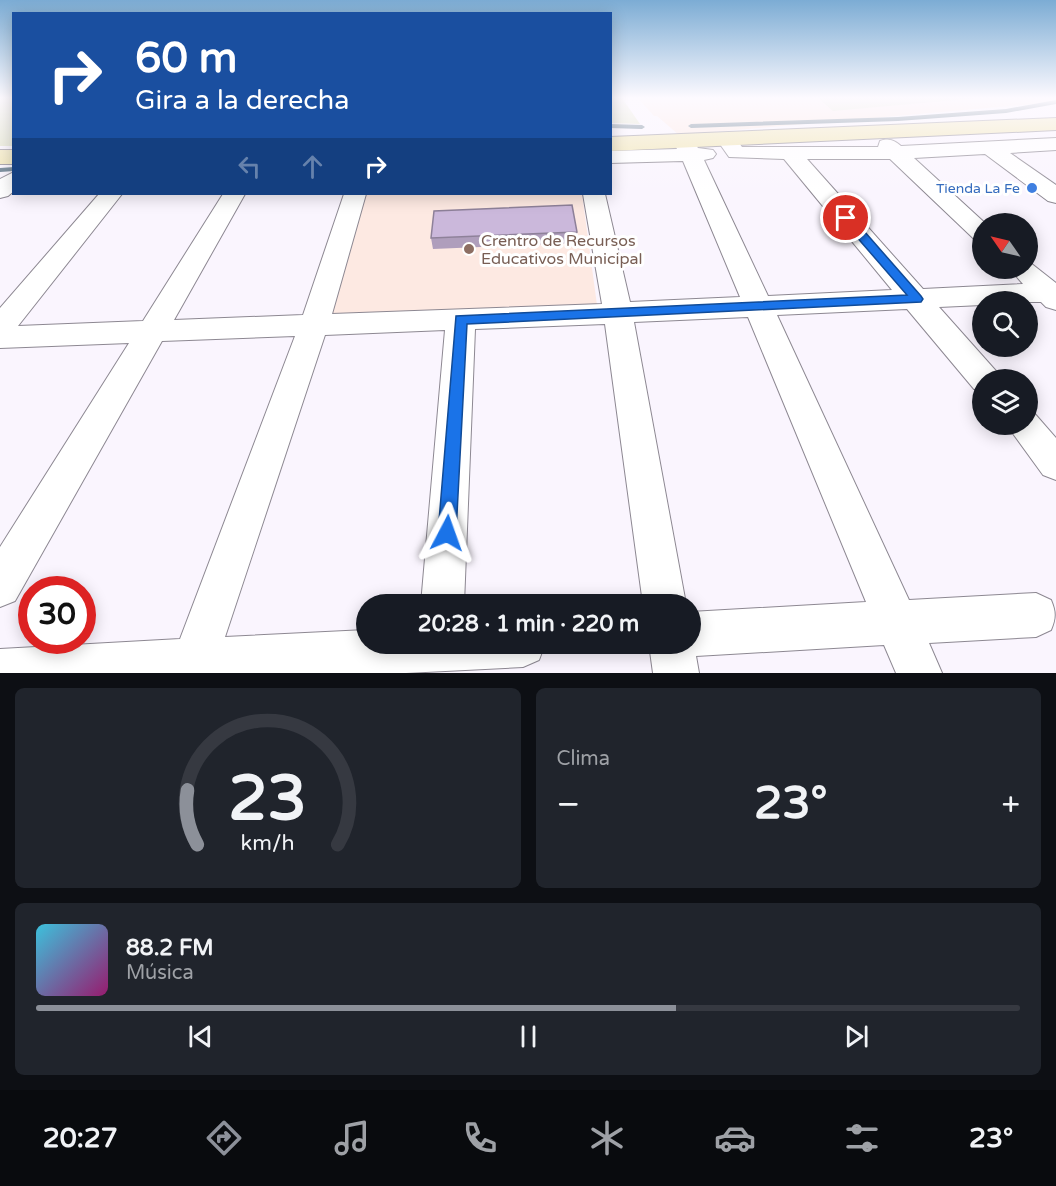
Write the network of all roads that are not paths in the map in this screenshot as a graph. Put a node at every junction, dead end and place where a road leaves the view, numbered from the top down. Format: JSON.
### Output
{"nodes":[{"id":1,"x":958,"y":129,"type":"edge"},
{"id":2,"x":874,"y":134,"type":"junction"},
{"id":3,"x":612,"y":144,"type":"edge"},
{"id":4,"x":1056,"y":144,"type":"edge"},
{"id":5,"x":732,"y":146,"type":"junction"},
{"id":6,"x":687,"y":148,"type":"junction"},
{"id":7,"x":991,"y":149,"type":"junction"},
{"id":8,"x":790,"y":153,"type":"junction"},
{"id":9,"x":896,"y":153,"type":"junction"},
{"id":10,"x":0,"y":157,"type":"edge"},
{"id":11,"x":612,"y":157,"type":"edge"},
{"id":12,"x":10,"y":177,"type":"edge"},
{"id":13,"x":110,"y":195,"type":"edge"},
{"id":14,"x":233,"y":195,"type":"edge"},
{"id":15,"x":355,"y":195,"type":"edge"},
{"id":16,"x":594,"y":195,"type":"edge"},
{"id":17,"x":1056,"y":196,"type":"edge"},
{"id":18,"x":972,"y":223,"type":"edge"},
{"id":19,"x":1035,"y":279,"type":"edge"},
{"id":20,"x":1053,"y":295,"type":"edge"},
{"id":21,"x":917,"y":299,"type":"junction"},
{"id":22,"x":759,"y":306,"type":"junction"},
{"id":23,"x":618,"y":313,"type":"junction"},
{"id":24,"x":461,"y":319,"type":"junction"},
{"id":25,"x":314,"y":325,"type":"junction"},
{"id":26,"x":0,"y":328,"type":"edge"},
{"id":27,"x":152,"y":331,"type":"junction"},
{"id":28,"x":0,"y":337,"type":"edge"},
{"id":29,"x":976,"y":369,"type":"edge"},
{"id":30,"x":1032,"y":435,"type":"edge"},
{"id":31,"x":1056,"y":464,"type":"edge"},
{"id":32,"x":0,"y":586,"type":"edge"},
{"id":33,"x":443,"y":594,"type":"edge"},
{"id":34,"x":663,"y":594,"type":"edge"},
{"id":35,"x":1036,"y":615,"type":"dead end"},
{"id":36,"x":898,"y":622,"type":"junction"},
{"id":37,"x":701,"y":633,"type":"edge"},
{"id":38,"x":673,"y":654,"type":"edge"},
{"id":39,"x":439,"y":655,"type":"edge"},
{"id":40,"x":192,"y":667,"type":"edge"},
{"id":41,"x":0,"y":672,"type":"edge"},
{"id":42,"x":676,"y":673,"type":"edge"},
{"id":43,"x":919,"y":673,"type":"edge"}],
"edges":[{"from":1,"to":2,"type":"main road"},
{"from":2,"to":5,"type":"main road"},
{"from":2,"to":9,"type":"street"},
{"from":3,"to":6,"type":"main road"},
{"from":4,"to":7,"type":"street"},
{"from":5,"to":6,"type":"main road"},
{"from":5,"to":8,"type":"street"},
{"from":6,"to":11,"type":"street"},
{"from":6,"to":22,"type":"street"},
{"from":7,"to":9,"type":"street"},
{"from":7,"to":17,"type":"street"},
{"from":8,"to":9,"type":"street"},
{"from":8,"to":21,"type":"street"},
{"from":9,"to":18,"type":"street"},
{"from":10,"to":12,"type":"main road"},
{"from":13,"to":26,"type":"street"},
{"from":14,"to":27,"type":"street"},
{"from":15,"to":25,"type":"street"},
{"from":16,"to":23,"type":"street"},
{"from":19,"to":20,"type":"street"},
{"from":20,"to":21,"type":"street"},
{"from":21,"to":22,"type":"street"},
{"from":21,"to":29,"type":"street"},
{"from":22,"to":23,"type":"street"},
{"from":22,"to":36,"type":"street"},
{"from":23,"to":24,"type":"street"},
{"from":23,"to":34,"type":"street"},
{"from":24,"to":25,"type":"street"},
{"from":24,"to":33,"type":"street"},
{"from":25,"to":27,"type":"street"},
{"from":25,"to":40,"type":"street"},
{"from":27,"to":28,"type":"street"},
{"from":27,"to":32,"type":"street"},
{"from":30,"to":31,"type":"street"},
{"from":35,"to":36,"type":"street"},
{"from":36,"to":37,"type":"street"},
{"from":36,"to":43,"type":"street"},
{"from":38,"to":42,"type":"street"},
{"from":39,"to":40,"type":"street"},
{"from":40,"to":41,"type":"street"}]}
